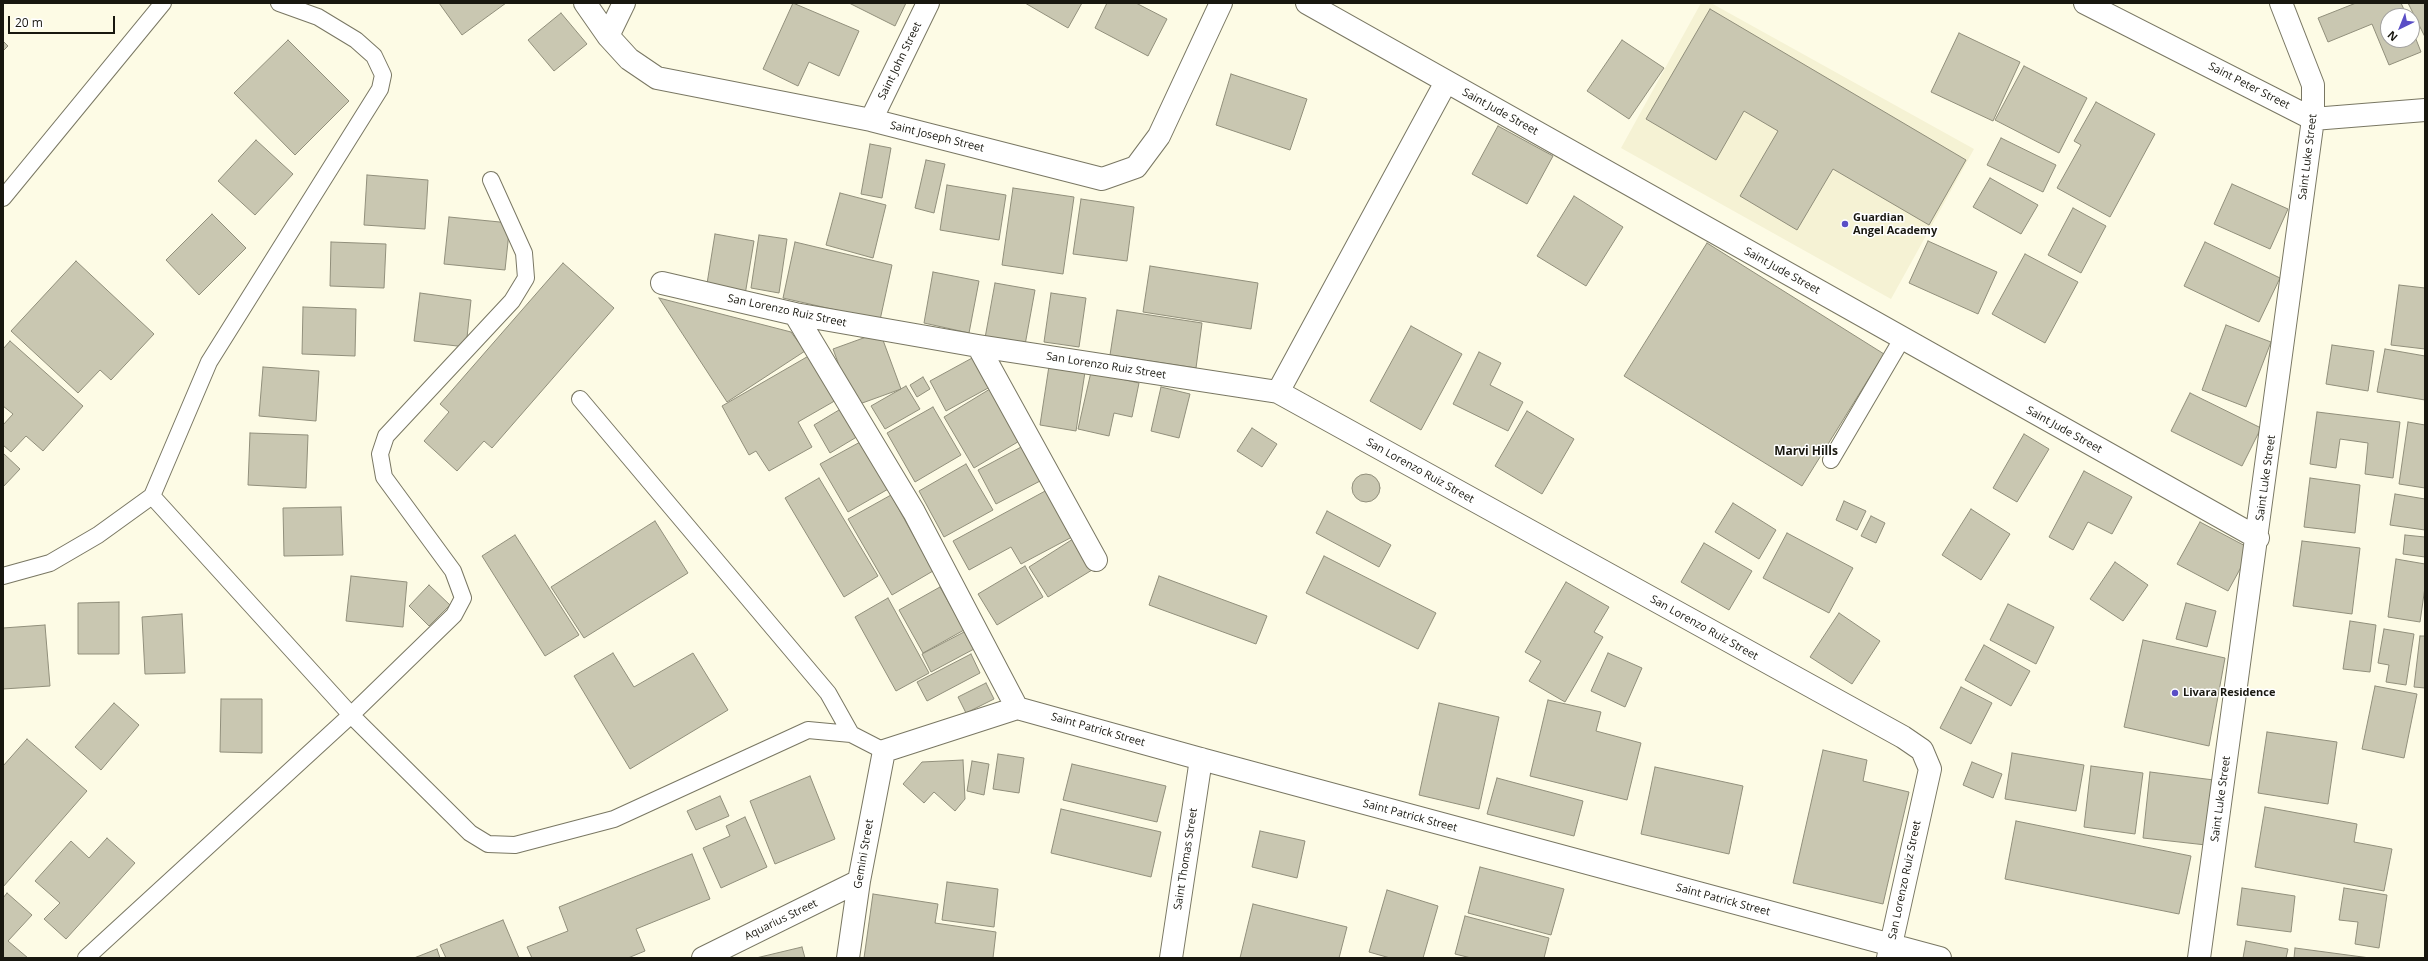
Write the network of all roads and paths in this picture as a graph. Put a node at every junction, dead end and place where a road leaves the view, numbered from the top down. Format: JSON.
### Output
{"nodes":[{"id":1,"x":163,"y":3,"type":"edge"},
{"id":2,"x":279,"y":3,"type":"edge"},
{"id":3,"x":585,"y":3,"type":"edge"},
{"id":4,"x":624,"y":3,"type":"edge"},
{"id":5,"x":928,"y":3,"type":"edge"},
{"id":6,"x":1221,"y":3,"type":"edge"},
{"id":7,"x":1307,"y":3,"type":"edge"},
{"id":8,"x":2085,"y":3,"type":"edge"},
{"id":9,"x":2281,"y":3,"type":"edge"},
{"id":10,"x":608,"y":36,"type":"junction"},
{"id":11,"x":1446,"y":82,"type":"junction"},
{"id":12,"x":2425,"y":110,"type":"edge"},
{"id":13,"x":2313,"y":119,"type":"junction"},
{"id":14,"x":871,"y":120,"type":"junction"},
{"id":15,"x":491,"y":180,"type":"dead end"},
{"id":16,"x":3,"y":198,"type":"edge"},
{"id":17,"x":662,"y":283,"type":"dead end"},
{"id":18,"x":795,"y":314,"type":"junction"},
{"id":19,"x":1902,"y":339,"type":"junction"},
{"id":20,"x":978,"y":346,"type":"junction"},
{"id":21,"x":1278,"y":392,"type":"junction"},
{"id":22,"x":580,"y":399,"type":"dead end"},
{"id":23,"x":1831,"y":460,"type":"dead end"},
{"id":24,"x":152,"y":496,"type":"junction"},
{"id":25,"x":2258,"y":538,"type":"junction"},
{"id":26,"x":1096,"y":560,"type":"dead end"},
{"id":27,"x":3,"y":576,"type":"edge"},
{"id":28,"x":1017,"y":708,"type":"junction"},
{"id":29,"x":352,"y":715,"type":"junction"},
{"id":30,"x":850,"y":734,"type":"junction"},
{"id":31,"x":884,"y":751,"type":"junction"},
{"id":32,"x":1201,"y":759,"type":"junction"},
{"id":33,"x":859,"y":881,"type":"junction"},
{"id":34,"x":1890,"y":951,"type":"edge"},
{"id":35,"x":86,"y":958,"type":"edge"},
{"id":36,"x":703,"y":958,"type":"edge"},
{"id":37,"x":848,"y":958,"type":"edge"},
{"id":38,"x":1171,"y":958,"type":"edge"},
{"id":39,"x":1940,"y":958,"type":"edge"},
{"id":40,"x":2199,"y":958,"type":"edge"}],
"edges":[{"from":1,"to":16,"type":"lane"},
{"from":2,"to":24,"type":"lane"},
{"from":3,"to":10,"type":"street","name":"Saint Joseph Street"},
{"from":4,"to":10,"type":"street"},
{"from":5,"to":14,"type":"street","name":"Saint John Street"},
{"from":6,"to":14,"type":"street","name":"Saint Joseph Street"},
{"from":7,"to":11,"type":"street","name":"Saint Jude Street"},
{"from":8,"to":13,"type":"street","name":"Saint Peter Street"},
{"from":9,"to":13,"type":"street","name":"Saint Luke Street"},
{"from":10,"to":14,"type":"street","name":"Saint Joseph Street"},
{"from":11,"to":19,"type":"street","name":"Saint Jude Street"},
{"from":11,"to":21,"type":"street"},
{"from":12,"to":13,"type":"street"},
{"from":13,"to":25,"type":"street","name":"Saint Luke Street"},
{"from":15,"to":29,"type":"lane"},
{"from":17,"to":18,"type":"street","name":"San Lorenzo Ruiz Street"},
{"from":18,"to":20,"type":"street","name":"San Lorenzo Ruiz Street"},
{"from":18,"to":28,"type":"street"},
{"from":19,"to":23,"type":"lane"},
{"from":19,"to":25,"type":"street","name":"Saint Jude Street"},
{"from":20,"to":21,"type":"street","name":"San Lorenzo Ruiz Street"},
{"from":20,"to":26,"type":"street"},
{"from":21,"to":34,"type":"street","name":"San Lorenzo Ruiz Street"},
{"from":22,"to":30,"type":"lane"},
{"from":24,"to":27,"type":"lane"},
{"from":24,"to":29,"type":"lane"},
{"from":25,"to":40,"type":"street","name":"Saint Luke Street"},
{"from":28,"to":31,"type":"street"},
{"from":28,"to":32,"type":"street","name":"Saint Patrick Street"},
{"from":29,"to":30,"type":"lane"},
{"from":29,"to":35,"type":"lane"},
{"from":30,"to":31,"type":"lane"},
{"from":31,"to":33,"type":"street","name":"Gemini Street"},
{"from":32,"to":34,"type":"street","name":"Saint Patrick Street"},
{"from":32,"to":38,"type":"street","name":"Saint Thomas Street"},
{"from":33,"to":36,"type":"street","name":"Aquarius Street"},
{"from":33,"to":37,"type":"street","name":"Gemini Street"},
{"from":34,"to":39,"type":"street","name":"Saint Patrick Street"}]}
